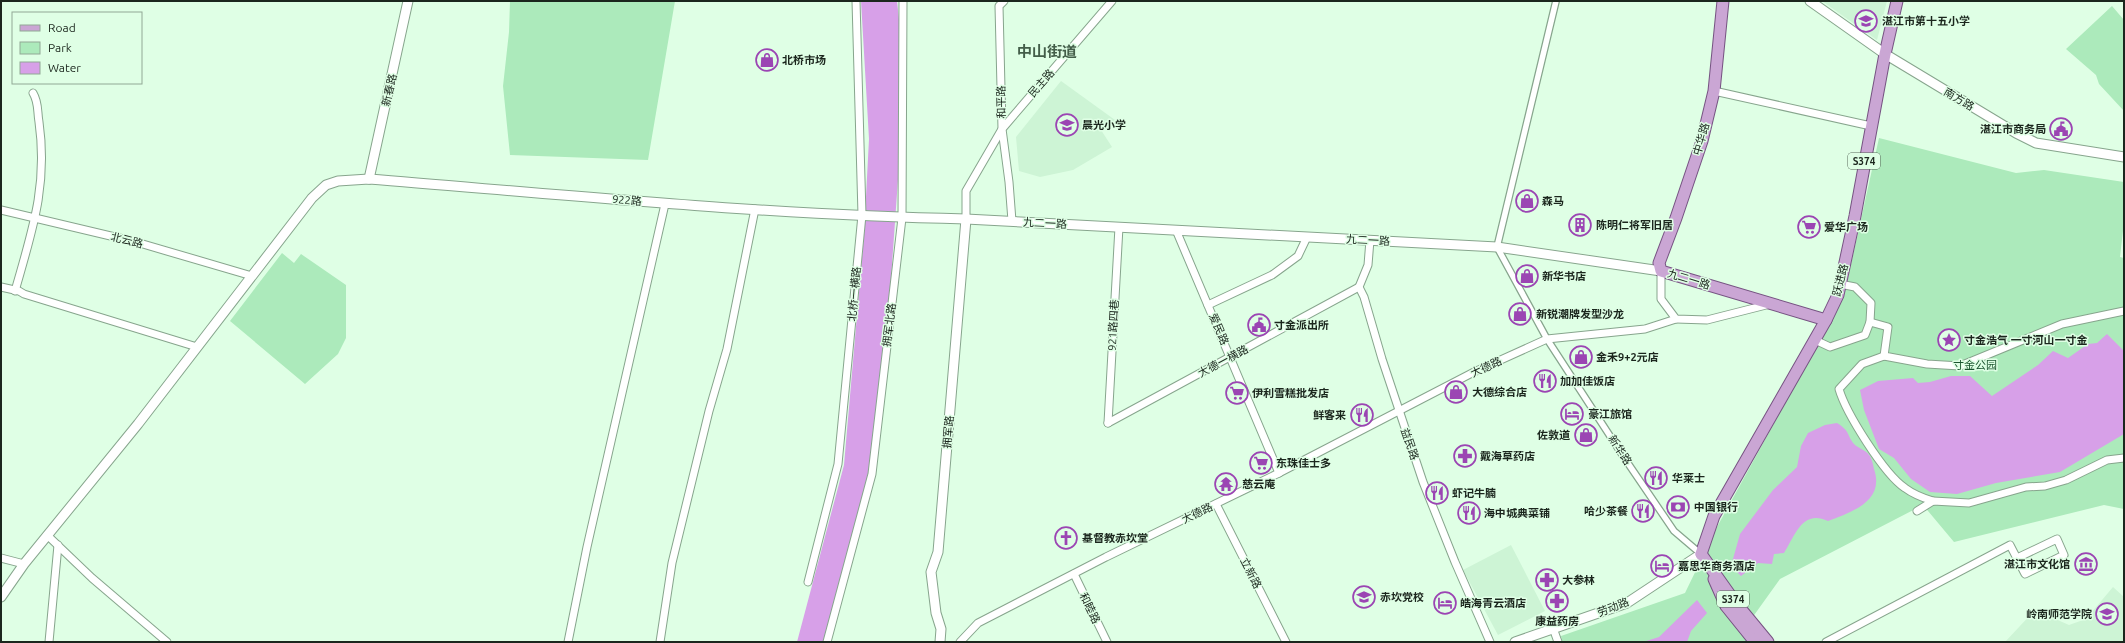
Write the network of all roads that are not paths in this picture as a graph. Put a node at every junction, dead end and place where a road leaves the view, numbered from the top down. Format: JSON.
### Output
{"nodes":[{"id":1,"x":408,"y":1,"type":"edge"},
{"id":2,"x":856,"y":1,"type":"edge"},
{"id":3,"x":903,"y":1,"type":"edge"},
{"id":4,"x":1004,"y":1,"type":"edge"},
{"id":5,"x":1112,"y":1,"type":"edge"},
{"id":6,"x":1556,"y":1,"type":"edge"},
{"id":7,"x":1723,"y":1,"type":"edge"},
{"id":8,"x":1810,"y":1,"type":"edge"},
{"id":9,"x":1898,"y":1,"type":"edge"},
{"id":10,"x":1885,"y":54,"type":"junction"},
{"id":11,"x":1714,"y":91,"type":"junction"},
{"id":12,"x":33,"y":93,"type":"dead end"},
{"id":13,"x":1871,"y":126,"type":"junction"},
{"id":14,"x":1002,"y":129,"type":"junction"},
{"id":15,"x":2124,"y":156,"type":"edge"},
{"id":16,"x":369,"y":179,"type":"junction"},
{"id":17,"x":665,"y":204,"type":"junction"},
{"id":18,"x":755,"y":209,"type":"junction"},
{"id":19,"x":1,"y":210,"type":"edge"},
{"id":20,"x":862,"y":215,"type":"junction"},
{"id":21,"x":36,"y":218,"type":"junction"},
{"id":22,"x":902,"y":218,"type":"junction"},
{"id":23,"x":966,"y":219,"type":"junction"},
{"id":24,"x":1012,"y":221,"type":"junction"},
{"id":25,"x":1119,"y":227,"type":"junction"},
{"id":26,"x":1176,"y":230,"type":"junction"},
{"id":27,"x":1307,"y":237,"type":"junction"},
{"id":28,"x":1370,"y":240,"type":"junction"},
{"id":29,"x":1497,"y":247,"type":"junction"},
{"id":30,"x":1661,"y":271,"type":"junction"},
{"id":31,"x":252,"y":276,"type":"junction"},
{"id":32,"x":1840,"y":284,"type":"junction"},
{"id":33,"x":1,"y":287,"type":"edge"},
{"id":34,"x":1358,"y":287,"type":"junction"},
{"id":35,"x":15,"y":291,"type":"junction"},
{"id":36,"x":1770,"y":304,"type":"junction"},
{"id":37,"x":1208,"y":305,"type":"junction"},
{"id":38,"x":2124,"y":311,"type":"edge"},
{"id":39,"x":1676,"y":319,"type":"junction"},
{"id":40,"x":1826,"y":320,"type":"junction"},
{"id":41,"x":1870,"y":322,"type":"junction"},
{"id":42,"x":1547,"y":339,"type":"junction"},
{"id":43,"x":1815,"y":340,"type":"junction"},
{"id":44,"x":197,"y":347,"type":"junction"},
{"id":45,"x":1884,"y":356,"type":"junction"},
{"id":46,"x":1230,"y":357,"type":"junction"},
{"id":47,"x":1399,"y":411,"type":"junction"},
{"id":48,"x":1108,"y":423,"type":"joint"},
{"id":49,"x":2124,"y":458,"type":"edge"},
{"id":50,"x":1279,"y":473,"type":"junction"},
{"id":51,"x":1933,"y":501,"type":"junction"},
{"id":52,"x":1216,"y":504,"type":"junction"},
{"id":53,"x":1917,"y":511,"type":"dead end"},
{"id":54,"x":47,"y":535,"type":"junction"},
{"id":55,"x":58,"y":545,"type":"junction"},
{"id":56,"x":1701,"y":554,"type":"junction"},
{"id":57,"x":1,"y":558,"type":"edge"},
{"id":58,"x":2017,"y":558,"type":"junction"},
{"id":59,"x":24,"y":564,"type":"junction"},
{"id":60,"x":1074,"y":574,"type":"junction"},
{"id":61,"x":808,"y":582,"type":"dead end"},
{"id":62,"x":1,"y":597,"type":"edge"},
{"id":63,"x":1553,"y":628,"type":"junction"},
{"id":64,"x":49,"y":642,"type":"edge"},
{"id":65,"x":168,"y":642,"type":"edge"},
{"id":66,"x":568,"y":642,"type":"edge"},
{"id":67,"x":660,"y":642,"type":"edge"},
{"id":68,"x":827,"y":642,"type":"edge"},
{"id":69,"x":940,"y":642,"type":"edge"},
{"id":70,"x":960,"y":642,"type":"edge"},
{"id":71,"x":1107,"y":642,"type":"edge"},
{"id":72,"x":1286,"y":642,"type":"edge"},
{"id":73,"x":1490,"y":642,"type":"edge"},
{"id":74,"x":1515,"y":642,"type":"edge"},
{"id":75,"x":1558,"y":642,"type":"edge"},
{"id":76,"x":1755,"y":642,"type":"edge"},
{"id":77,"x":1768,"y":642,"type":"edge"},
{"id":78,"x":1826,"y":642,"type":"edge"}],
"edges":[{"from":1,"to":16,"type":"street","name":"新春路"},
{"from":2,"to":20,"type":"street","name":"北桥一横路"},
{"from":3,"to":22,"type":"street","name":"拥军北路"},
{"from":4,"to":14,"type":"street","name":"和平路"},
{"from":5,"to":14,"type":"street","name":"民主路"},
{"from":6,"to":29,"type":"street"},
{"from":7,"to":11,"type":"main road","name":"中华路"},
{"from":8,"to":10,"type":"street","name":"南方路"},
{"from":9,"to":10,"type":"main road","name":"跃进路","number":"S374"},
{"from":10,"to":13,"type":"main road","name":"跃进路","number":"S374"},
{"from":10,"to":15,"type":"street","name":"南方路"},
{"from":11,"to":13,"type":"street"},
{"from":11,"to":30,"type":"main road","name":"中华路"},
{"from":12,"to":21,"type":"street"},
{"from":13,"to":32,"type":"main road","name":"跃进路","number":"S374"},
{"from":14,"to":23,"type":"street","name":"和平路"},
{"from":14,"to":24,"type":"street"},
{"from":16,"to":17,"type":"street","name":"922路"},
{"from":16,"to":31,"type":"street","name":"922路"},
{"from":17,"to":18,"type":"street","name":"922路"},
{"from":17,"to":66,"type":"street"},
{"from":18,"to":20,"type":"street","name":"922路"},
{"from":18,"to":67,"type":"street"},
{"from":19,"to":21,"type":"street","name":"北云路"},
{"from":20,"to":22,"type":"street","name":"922路"},
{"from":20,"to":61,"type":"street","name":"北桥一横路"},
{"from":21,"to":31,"type":"street","name":"北云路"},
{"from":21,"to":35,"type":"street"},
{"from":22,"to":23,"type":"street","name":"九二一路"},
{"from":22,"to":68,"type":"street","name":"拥军北路"},
{"from":23,"to":24,"type":"street","name":"九二一路"},
{"from":23,"to":69,"type":"street","name":"拥军路"},
{"from":24,"to":25,"type":"street","name":"九二一路"},
{"from":25,"to":26,"type":"street","name":"九二一路"},
{"from":25,"to":48,"type":"street","name":"921路四巷"},
{"from":26,"to":27,"type":"street","name":"九二一路"},
{"from":26,"to":37,"type":"street","name":"爱民路"},
{"from":27,"to":28,"type":"street","name":"九二一路"},
{"from":27,"to":37,"type":"street"},
{"from":28,"to":29,"type":"street","name":"九二一路"},
{"from":28,"to":34,"type":"street"},
{"from":29,"to":30,"type":"street","name":"九二一路"},
{"from":29,"to":42,"type":"street","name":"新华路"},
{"from":30,"to":36,"type":"main road","name":"九二一路"},
{"from":30,"to":39,"type":"street"},
{"from":31,"to":44,"type":"street","name":"922路"},
{"from":32,"to":40,"type":"main road","name":"跃进路","number":"S374"},
{"from":32,"to":41,"type":"street"},
{"from":33,"to":35,"type":"street"},
{"from":34,"to":46,"type":"street","name":"大德一横路"},
{"from":34,"to":47,"type":"street","name":"益民路"},
{"from":35,"to":44,"type":"street"},
{"from":36,"to":39,"type":"street","name":"大德路"},
{"from":36,"to":40,"type":"main road","name":"九二一路"},
{"from":37,"to":46,"type":"street","name":"爱民路"},
{"from":38,"to":45,"type":"street"},
{"from":39,"to":42,"type":"street","name":"大德路"},
{"from":40,"to":43,"type":"main road","name":"跃进路","number":"S374"},
{"from":41,"to":43,"type":"street"},
{"from":41,"to":45,"type":"street"},
{"from":42,"to":47,"type":"street","name":"大德路"},
{"from":42,"to":56,"type":"street","name":"新华路"},
{"from":43,"to":56,"type":"main road","name":"跃进路","number":"S374"},
{"from":44,"to":54,"type":"street","name":"922路"},
{"from":45,"to":51,"type":"street"},
{"from":46,"to":48,"type":"street","name":"大德一横路"},
{"from":46,"to":50,"type":"street","name":"爱民路"},
{"from":47,"to":50,"type":"street","name":"大德路"},
{"from":47,"to":73,"type":"street","name":"益民路"},
{"from":49,"to":51,"type":"street"},
{"from":50,"to":52,"type":"street","name":"大德路"},
{"from":51,"to":53,"type":"street"},
{"from":52,"to":60,"type":"street","name":"大德路"},
{"from":52,"to":72,"type":"street","name":"立新路"},
{"from":54,"to":55,"type":"street"},
{"from":54,"to":59,"type":"street","name":"922路"},
{"from":55,"to":64,"type":"street"},
{"from":55,"to":65,"type":"street"},
{"from":56,"to":63,"type":"street","name":"劳动路"},
{"from":56,"to":76,"type":"main road","number":"S374"},
{"from":56,"to":77,"type":"main road","number":"S374"},
{"from":57,"to":59,"type":"street"},
{"from":58,"to":58,"type":"street"},
{"from":58,"to":78,"type":"street"},
{"from":59,"to":62,"type":"street","name":"922路"},
{"from":60,"to":70,"type":"street","name":"大德路"},
{"from":60,"to":71,"type":"street","name":"和睦路"},
{"from":63,"to":74,"type":"street","name":"劳动路"},
{"from":63,"to":75,"type":"street"}]}
